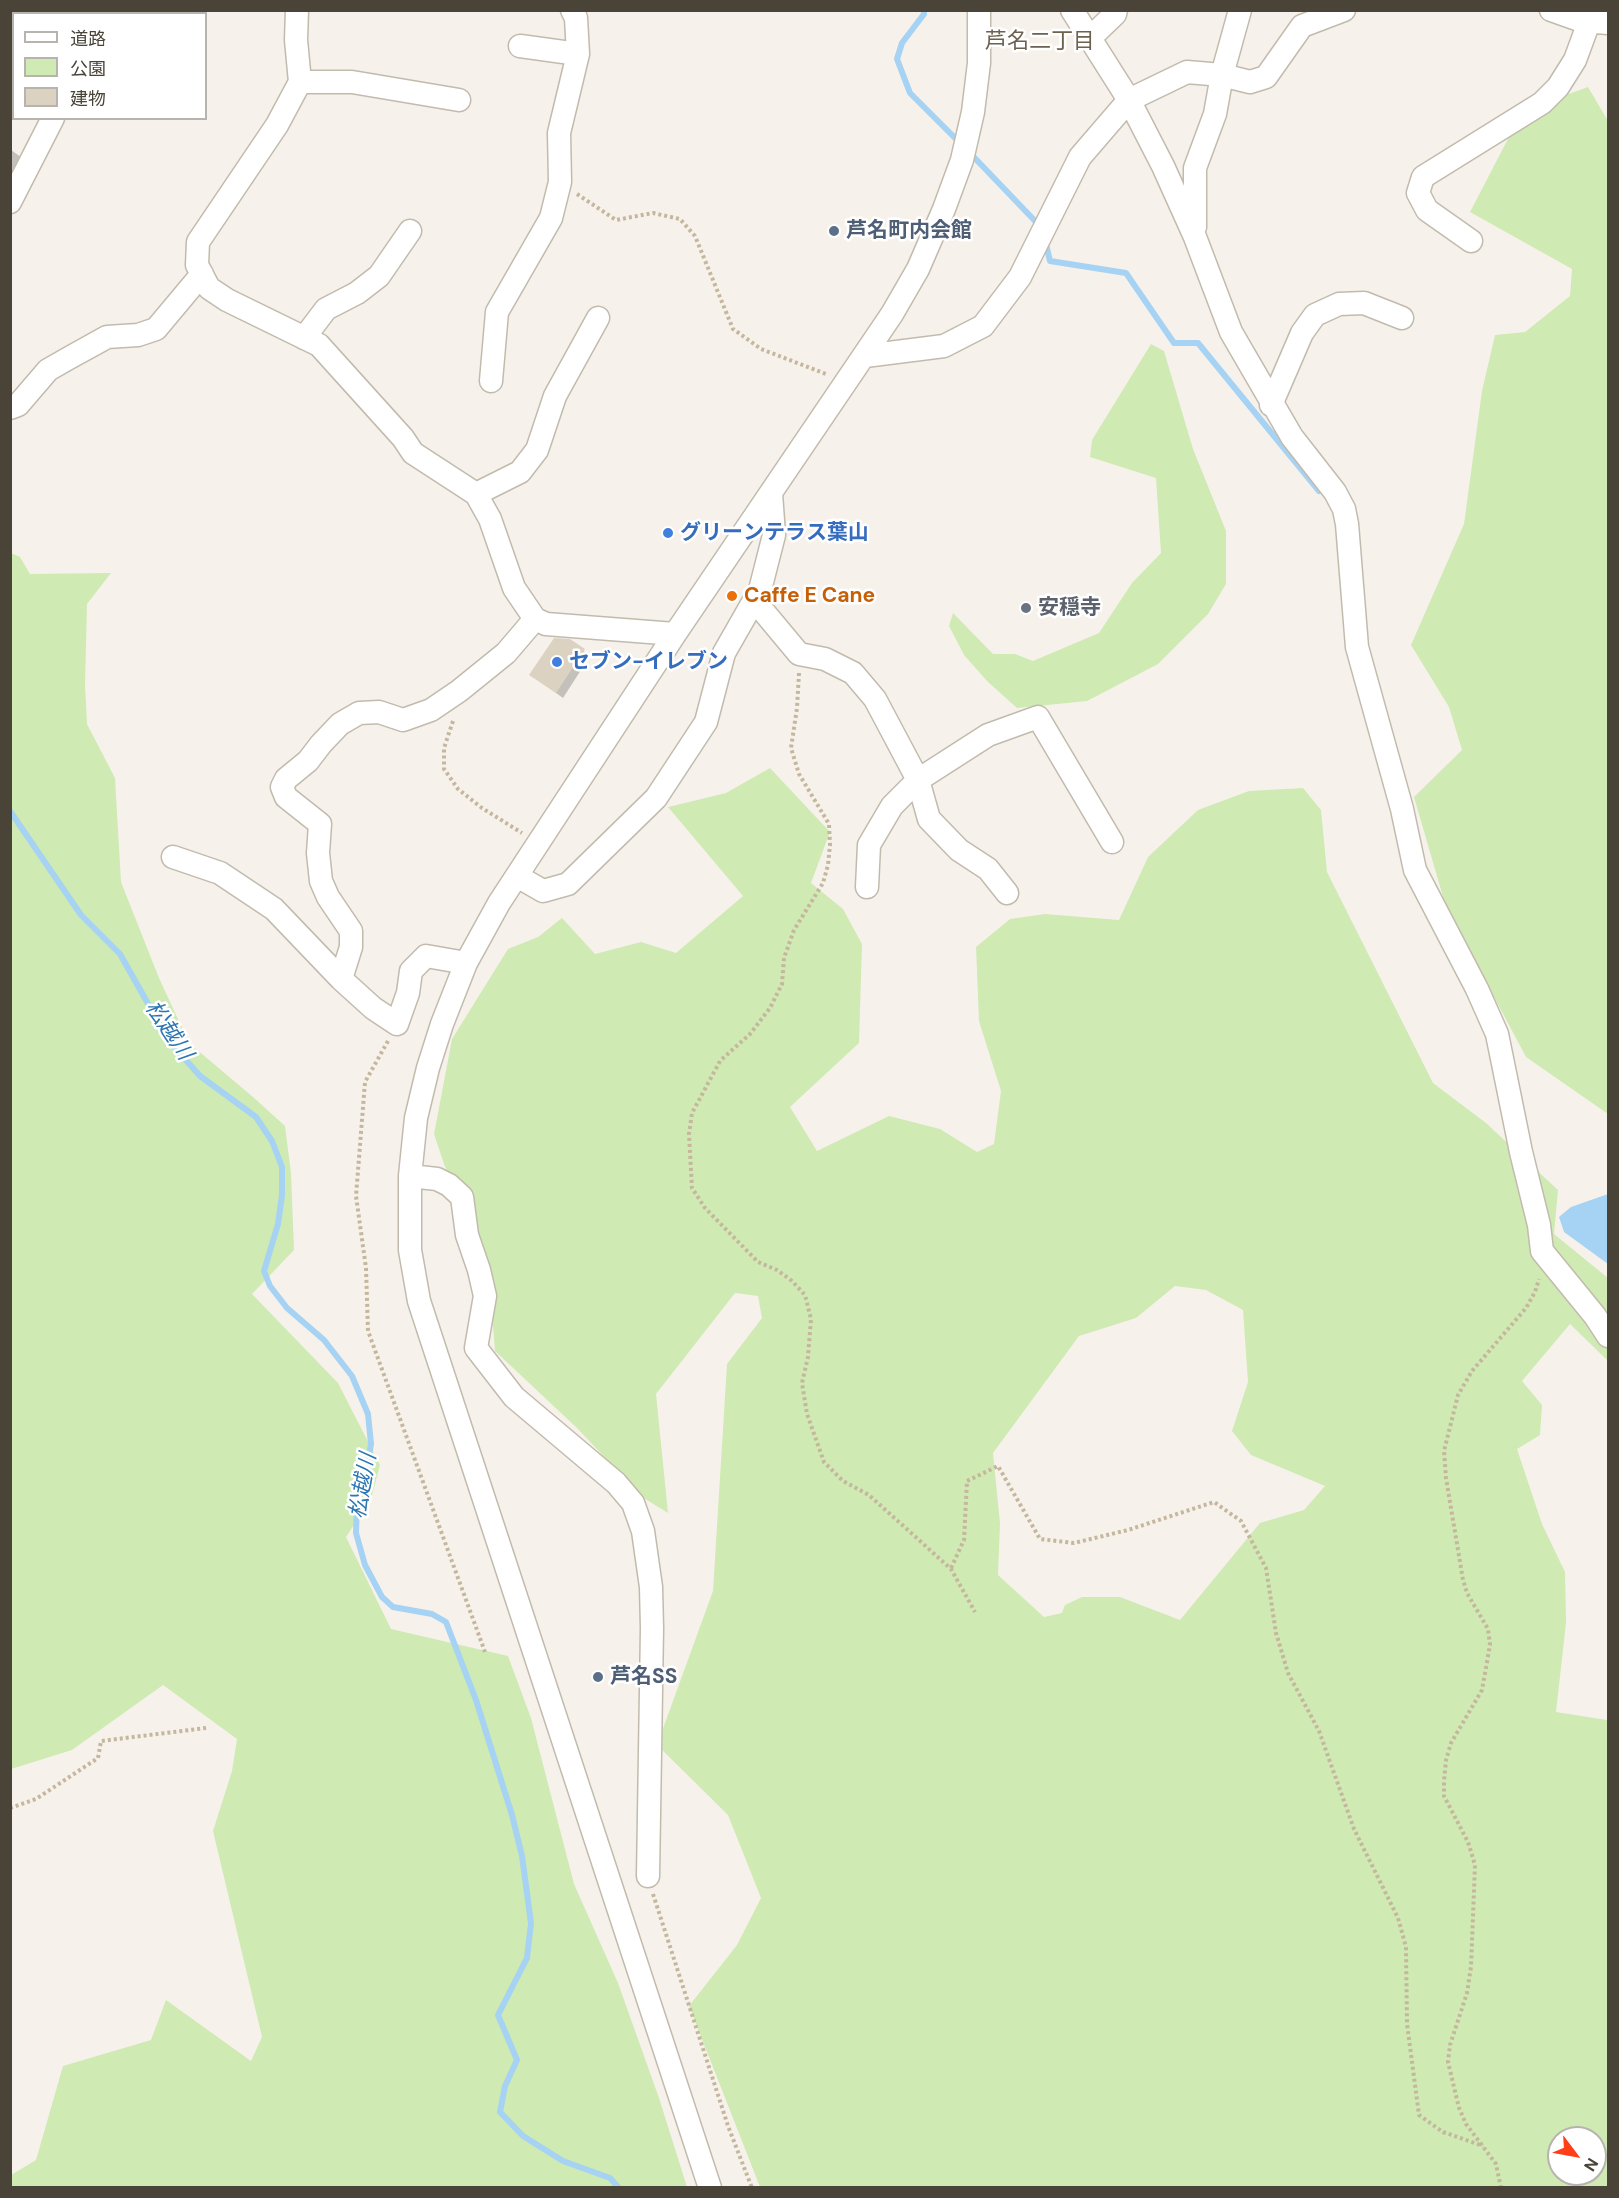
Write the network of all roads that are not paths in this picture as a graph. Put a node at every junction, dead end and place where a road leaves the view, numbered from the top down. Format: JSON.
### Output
{"nodes":[{"id":1,"x":572,"y":10,"type":"edge"},
{"id":2,"x":979,"y":10,"type":"edge"},
{"id":3,"x":1072,"y":10,"type":"edge"},
{"id":4,"x":1116,"y":10,"type":"edge"},
{"id":5,"x":1239,"y":10,"type":"edge"},
{"id":6,"x":1344,"y":10,"type":"edge"},
{"id":7,"x":1551,"y":10,"type":"edge"},
{"id":8,"x":298,"y":11,"type":"edge"},
{"id":9,"x":1592,"y":19,"type":"edge"},
{"id":10,"x":1089,"y":39,"type":"junction"},
{"id":11,"x":520,"y":46,"type":"dead end"},
{"id":12,"x":578,"y":54,"type":"junction"},
{"id":13,"x":1222,"y":75,"type":"junction"},
{"id":14,"x":300,"y":82,"type":"junction"},
{"id":15,"x":459,"y":100,"type":"dead end"},
{"id":16,"x":1129,"y":100,"type":"junction"},
{"id":17,"x":52,"y":120,"type":"edge"},
{"id":18,"x":10,"y":202,"type":"edge"},
{"id":19,"x":410,"y":231,"type":"dead end"},
{"id":20,"x":1195,"y":237,"type":"junction"},
{"id":21,"x":1471,"y":241,"type":"dead end"},
{"id":22,"x":202,"y":274,"type":"junction"},
{"id":23,"x":598,"y":318,"type":"dead end"},
{"id":24,"x":1402,"y":318,"type":"dead end"},
{"id":25,"x":304,"y":338,"type":"junction"},
{"id":26,"x":865,"y":356,"type":"junction"},
{"id":27,"x":491,"y":381,"type":"dead end"},
{"id":28,"x":1271,"y":405,"type":"junction"},
{"id":29,"x":10,"y":408,"type":"edge"},
{"id":30,"x":771,"y":493,"type":"junction"},
{"id":31,"x":476,"y":494,"type":"junction"},
{"id":32,"x":754,"y":600,"type":"junction"},
{"id":33,"x":535,"y":619,"type":"junction"},
{"id":34,"x":675,"y":634,"type":"junction"},
{"id":35,"x":918,"y":780,"type":"junction"},
{"id":36,"x":1112,"y":842,"type":"dead end"},
{"id":37,"x":173,"y":857,"type":"dead end"},
{"id":38,"x":517,"y":876,"type":"junction"},
{"id":39,"x":867,"y":887,"type":"dead end"},
{"id":40,"x":1007,"y":893,"type":"dead end"},
{"id":41,"x":466,"y":963,"type":"junction"},
{"id":42,"x":341,"y":979,"type":"junction"},
{"id":43,"x":410,"y":1176,"type":"junction"},
{"id":44,"x":1608,"y":1336,"type":"edge"},
{"id":45,"x":648,"y":1876,"type":"road end"},
{"id":46,"x":710,"y":2187,"type":"edge"}],
"edges":[{"from":1,"to":12,"type":"street"},
{"from":2,"to":26,"type":"street"},
{"from":3,"to":10,"type":"street"},
{"from":4,"to":10,"type":"street"},
{"from":5,"to":13,"type":"street"},
{"from":6,"to":13,"type":"street"},
{"from":7,"to":9,"type":"street"},
{"from":8,"to":14,"type":"street"},
{"from":9,"to":21,"type":"street"},
{"from":10,"to":16,"type":"street"},
{"from":11,"to":12,"type":"street"},
{"from":12,"to":27,"type":"street"},
{"from":13,"to":16,"type":"street"},
{"from":13,"to":20,"type":"street"},
{"from":14,"to":15,"type":"street"},
{"from":14,"to":22,"type":"street"},
{"from":16,"to":20,"type":"street"},
{"from":16,"to":26,"type":"street"},
{"from":17,"to":18,"type":"street"},
{"from":19,"to":25,"type":"street"},
{"from":20,"to":28,"type":"street"},
{"from":22,"to":25,"type":"street"},
{"from":22,"to":29,"type":"street"},
{"from":23,"to":31,"type":"street"},
{"from":24,"to":28,"type":"street"},
{"from":25,"to":31,"type":"street"},
{"from":26,"to":30,"type":"street"},
{"from":28,"to":44,"type":"street"},
{"from":30,"to":32,"type":"street"},
{"from":30,"to":34,"type":"street"},
{"from":31,"to":33,"type":"street"},
{"from":32,"to":35,"type":"street"},
{"from":32,"to":38,"type":"street"},
{"from":33,"to":34,"type":"street"},
{"from":33,"to":42,"type":"street"},
{"from":34,"to":38,"type":"street"},
{"from":35,"to":36,"type":"street"},
{"from":35,"to":39,"type":"street"},
{"from":35,"to":40,"type":"street"},
{"from":37,"to":42,"type":"street"},
{"from":38,"to":41,"type":"street"},
{"from":41,"to":42,"type":"street"},
{"from":41,"to":43,"type":"street"},
{"from":43,"to":45,"type":"street"},
{"from":43,"to":46,"type":"street"}]}
